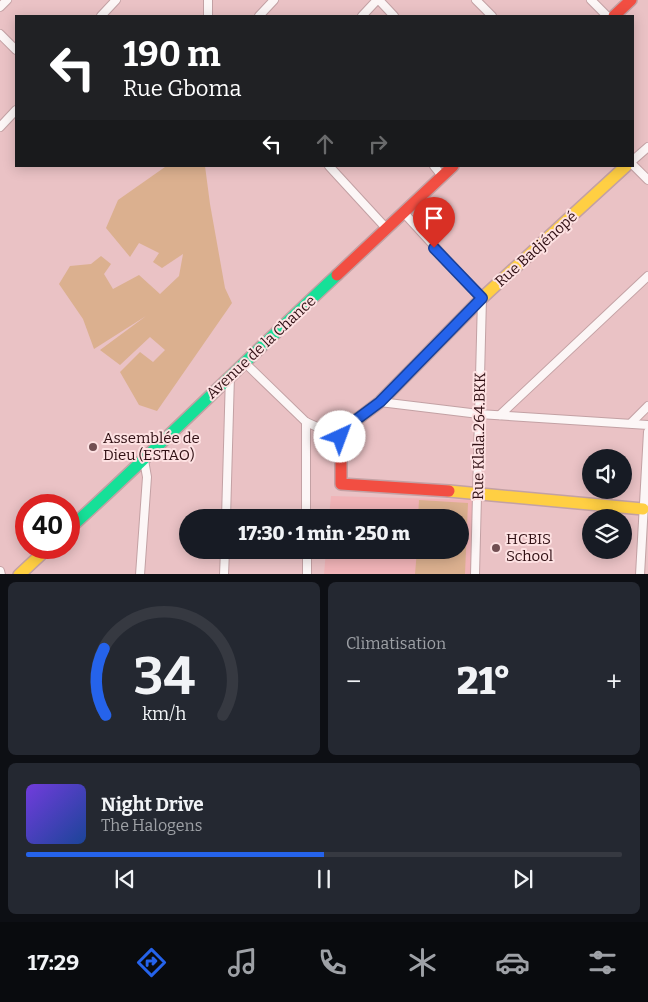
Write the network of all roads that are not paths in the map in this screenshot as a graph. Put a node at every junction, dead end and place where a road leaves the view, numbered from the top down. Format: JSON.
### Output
{"nodes":[{"id":1,"x":6,"y":0,"type":"edge"},
{"id":2,"x":116,"y":0,"type":"edge"},
{"id":3,"x":208,"y":0,"type":"edge"},
{"id":4,"x":274,"y":0,"type":"edge"},
{"id":5,"x":378,"y":0,"type":"edge"},
{"id":6,"x":476,"y":0,"type":"edge"},
{"id":7,"x":590,"y":0,"type":"edge"},
{"id":8,"x":631,"y":0,"type":"edge"},
{"id":9,"x":0,"y":7,"type":"edge"},
{"id":10,"x":102,"y":15,"type":"edge"},
{"id":11,"x":208,"y":15,"type":"edge"},
{"id":12,"x":260,"y":15,"type":"edge"},
{"id":13,"x":363,"y":15,"type":"edge"},
{"id":14,"x":393,"y":15,"type":"edge"},
{"id":15,"x":491,"y":15,"type":"edge"},
{"id":16,"x":606,"y":15,"type":"edge"},
{"id":17,"x":615,"y":15,"type":"edge"},
{"id":18,"x":0,"y":34,"type":"edge"},
{"id":19,"x":15,"y":49,"type":"edge"},
{"id":20,"x":15,"y":111,"type":"edge"},
{"id":21,"x":0,"y":127,"type":"edge"},
{"id":22,"x":648,"y":147,"type":"edge"},
{"id":23,"x":634,"y":160,"type":"edge"},
{"id":24,"x":634,"y":164,"type":"edge"},
{"id":25,"x":330,"y":167,"type":"edge"},
{"id":26,"x":435,"y":167,"type":"edge"},
{"id":27,"x":452,"y":167,"type":"edge"},
{"id":28,"x":625,"y":167,"type":"edge"},
{"id":29,"x":442,"y":176,"type":"junction"},
{"id":30,"x":648,"y":180,"type":"edge"},
{"id":31,"x":404,"y":213,"type":"junction"},
{"id":32,"x":386,"y":228,"type":"junction"},
{"id":33,"x":648,"y":276,"type":"edge"},
{"id":34,"x":482,"y":298,"type":"junction"},
{"id":35,"x":244,"y":362,"type":"junction"},
{"id":36,"x":230,"y":376,"type":"junction"},
{"id":37,"x":380,"y":402,"type":"junction"},
{"id":38,"x":648,"y":406,"type":"edge"},
{"id":39,"x":479,"y":414,"type":"junction"},
{"id":40,"x":500,"y":414,"type":"junction"},
{"id":41,"x":306,"y":422,"type":"junction"},
{"id":42,"x":631,"y":423,"type":"junction"},
{"id":43,"x":648,"y":425,"type":"edge"},
{"id":44,"x":648,"y":432,"type":"edge"},
{"id":45,"x":340,"y":437,"type":"junction"},
{"id":46,"x":144,"y":460,"type":"junction"},
{"id":47,"x":478,"y":493,"type":"junction"},
{"id":48,"x":226,"y":509,"type":"edge"},
{"id":49,"x":306,"y":509,"type":"edge"},
{"id":50,"x":643,"y":509,"type":"junction"},
{"id":51,"x":80,"y":519,"type":"edge"},
{"id":52,"x":36,"y":559,"type":"edge"},
{"id":53,"x":225,"y":559,"type":"edge"},
{"id":54,"x":307,"y":559,"type":"edge"},
{"id":55,"x":19,"y":574,"type":"edge"},
{"id":56,"x":140,"y":574,"type":"edge"},
{"id":57,"x":224,"y":574,"type":"edge"},
{"id":58,"x":307,"y":574,"type":"edge"},
{"id":59,"x":476,"y":574,"type":"edge"},
{"id":60,"x":640,"y":574,"type":"edge"}],
"edges":[{"from":1,"to":9,"type":"street"},
{"from":2,"to":10,"type":"street"},
{"from":3,"to":11,"type":"street"},
{"from":4,"to":12,"type":"street"},
{"from":5,"to":13,"type":"street"},
{"from":5,"to":14,"type":"street"},
{"from":6,"to":15,"type":"street"},
{"from":7,"to":16,"type":"street"},
{"from":8,"to":17,"type":"street"},
{"from":18,"to":19,"type":"street"},
{"from":20,"to":21,"type":"street"},
{"from":22,"to":23,"type":"street"},
{"from":24,"to":30,"type":"street"},
{"from":25,"to":32,"type":"street"},
{"from":26,"to":29,"type":"street"},
{"from":27,"to":29,"type":"street","name":"Avenue de la Chance"},
{"from":28,"to":34,"type":"street","name":"Rue Badjénopé"},
{"from":29,"to":31,"type":"street","name":"Avenue de la Chance"},
{"from":31,"to":32,"type":"street","name":"Avenue de la Chance"},
{"from":31,"to":34,"type":"street"},
{"from":32,"to":35,"type":"street","name":"Avenue de la Chance"},
{"from":33,"to":40,"type":"street"},
{"from":34,"to":37,"type":"street","name":"Rue Badjénopé"},
{"from":34,"to":39,"type":"street","name":"Rue Klala.264.BKK"},
{"from":35,"to":36,"type":"street","name":"Avenue de la Chance"},
{"from":35,"to":41,"type":"street"},
{"from":36,"to":46,"type":"street","name":"Avenue de la Chance"},
{"from":36,"to":48,"type":"street"},
{"from":37,"to":39,"type":"street"},
{"from":37,"to":45,"type":"street","name":"Rue Badjénopé"},
{"from":38,"to":42,"type":"street"},
{"from":39,"to":40,"type":"street"},
{"from":39,"to":47,"type":"street","name":"Rue Klala.264.BKK"},
{"from":40,"to":42,"type":"street"},
{"from":41,"to":45,"type":"street"},
{"from":41,"to":49,"type":"street"},
{"from":42,"to":43,"type":"street"},
{"from":44,"to":50,"type":"street"},
{"from":45,"to":47,"type":"street"},
{"from":46,"to":51,"type":"street","name":"Avenue de la Chance"},
{"from":46,"to":56,"type":"street"},
{"from":47,"to":50,"type":"street"},
{"from":47,"to":59,"type":"street","name":"Rue Klala.264.BKK"},
{"from":50,"to":60,"type":"street"},
{"from":52,"to":55,"type":"street"},
{"from":53,"to":57,"type":"street"},
{"from":54,"to":58,"type":"street"}]}
